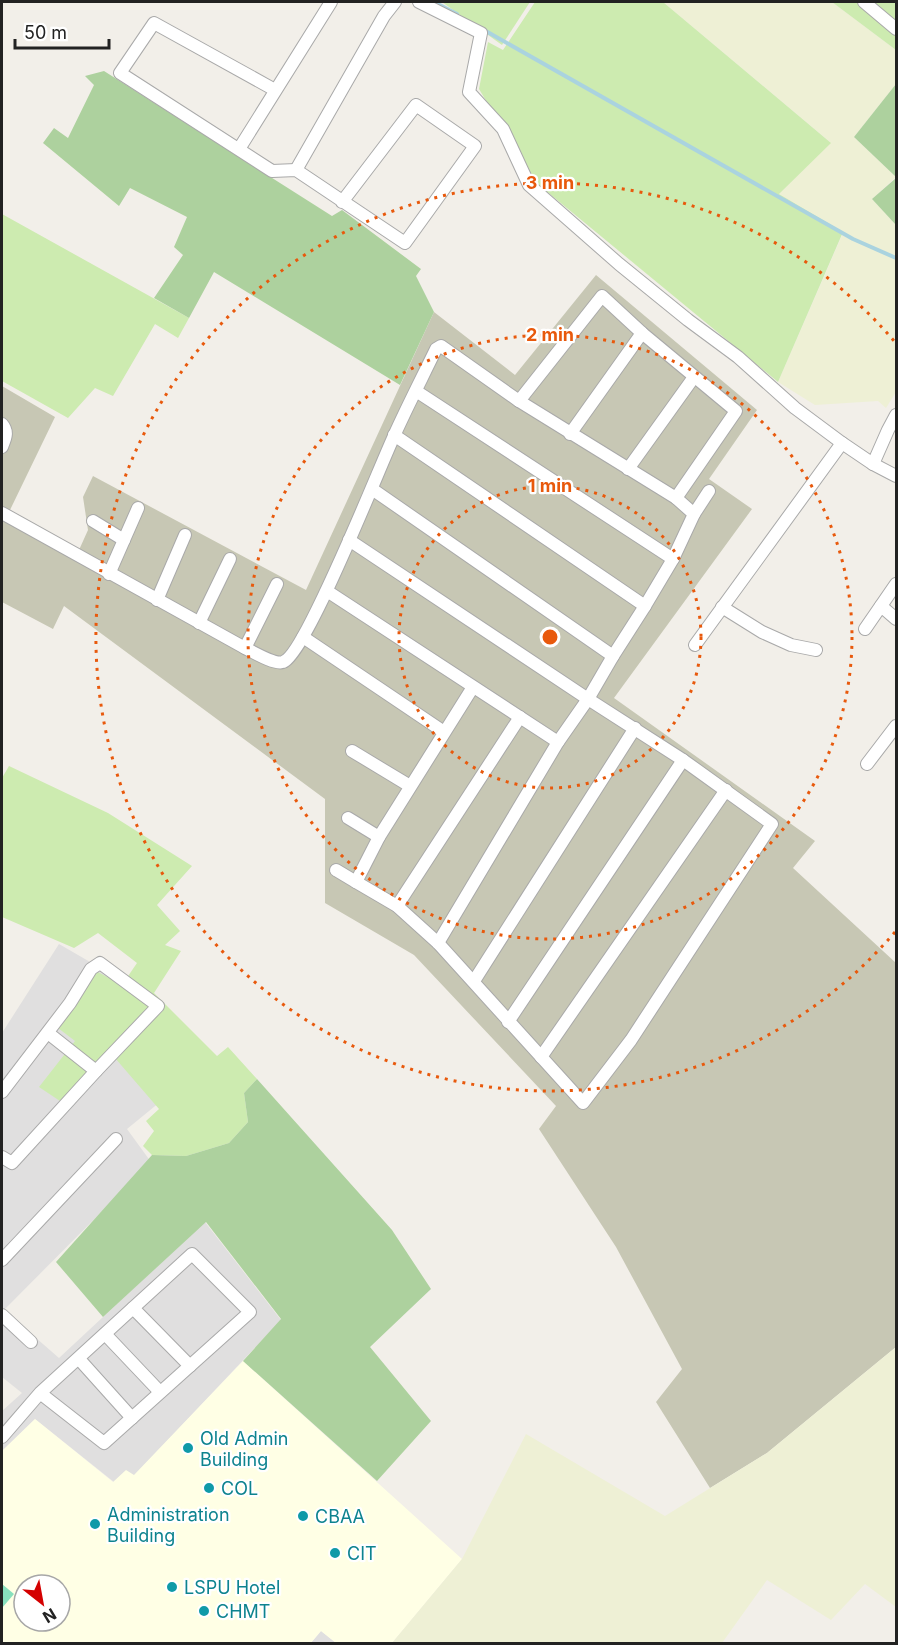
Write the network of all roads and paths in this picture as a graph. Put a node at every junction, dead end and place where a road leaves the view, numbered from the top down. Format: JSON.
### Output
{"nodes":[{"id":1,"x":331,"y":2,"type":"edge"},
{"id":2,"x":395,"y":2,"type":"edge"},
{"id":3,"x":419,"y":2,"type":"edge"},
{"id":4,"x":864,"y":2,"type":"edge"},
{"id":5,"x":896,"y":27,"type":"edge"},
{"id":6,"x":275,"y":90,"type":"junction"},
{"id":7,"x":239,"y":149,"type":"junction"},
{"id":8,"x":296,"y":170,"type":"junction"},
{"id":9,"x":342,"y":202,"type":"junction"},
{"id":10,"x":642,"y":333,"type":"junction"},
{"id":11,"x":694,"y":377,"type":"junction"},
{"id":12,"x":416,"y":391,"type":"junction"},
{"id":13,"x":519,"y":401,"type":"junction"},
{"id":14,"x":897,"y":415,"type":"edge"},
{"id":15,"x":2,"y":424,"type":"edge"},
{"id":16,"x":570,"y":434,"type":"junction"},
{"id":17,"x":394,"y":435,"type":"junction"},
{"id":18,"x":842,"y":443,"type":"junction"},
{"id":19,"x":2,"y":447,"type":"edge"},
{"id":20,"x":873,"y":464,"type":"junction"},
{"id":21,"x":628,"y":470,"type":"junction"},
{"id":22,"x":897,"y":476,"type":"edge"},
{"id":23,"x":372,"y":489,"type":"junction"},
{"id":24,"x":709,"y":491,"type":"dead end"},
{"id":25,"x":676,"y":498,"type":"junction"},
{"id":26,"x":138,"y":508,"type":"dead end"},
{"id":27,"x":2,"y":513,"type":"edge"},
{"id":28,"x":694,"y":514,"type":"junction"},
{"id":29,"x":93,"y":521,"type":"dead end"},
{"id":30,"x":185,"y":535,"type":"dead end"},
{"id":31,"x":124,"y":540,"type":"junction"},
{"id":32,"x":349,"y":540,"type":"junction"},
{"id":33,"x":230,"y":559,"type":"dead end"},
{"id":34,"x":673,"y":559,"type":"junction"},
{"id":35,"x":109,"y":574,"type":"junction"},
{"id":36,"x":277,"y":584,"type":"dead end"},
{"id":37,"x":897,"y":584,"type":"edge"},
{"id":38,"x":327,"y":591,"type":"junction"},
{"id":39,"x":157,"y":600,"type":"junction"},
{"id":40,"x":645,"y":606,"type":"junction"},
{"id":41,"x":881,"y":606,"type":"junction"},
{"id":42,"x":722,"y":607,"type":"junction"},
{"id":43,"x":897,"y":619,"type":"edge"},
{"id":44,"x":199,"y":623,"type":"junction"},
{"id":45,"x":865,"y":629,"type":"dead end"},
{"id":46,"x":303,"y":637,"type":"junction"},
{"id":47,"x":695,"y":645,"type":"dead end"},
{"id":48,"x":245,"y":648,"type":"junction"},
{"id":49,"x":816,"y":650,"type":"dead end"},
{"id":50,"x":613,"y":656,"type":"junction"},
{"id":51,"x":473,"y":687,"type":"junction"},
{"id":52,"x":588,"y":699,"type":"junction"},
{"id":53,"x":520,"y":717,"type":"junction"},
{"id":54,"x":897,"y":726,"type":"edge"},
{"id":55,"x":635,"y":728,"type":"junction"},
{"id":56,"x":444,"y":732,"type":"junction"},
{"id":57,"x":558,"y":742,"type":"junction"},
{"id":58,"x":352,"y":751,"type":"dead end"},
{"id":59,"x":683,"y":760,"type":"junction"},
{"id":60,"x":867,"y":764,"type":"dead end"},
{"id":61,"x":410,"y":786,"type":"junction"},
{"id":62,"x":726,"y":790,"type":"junction"},
{"id":63,"x":348,"y":818,"type":"dead end"},
{"id":64,"x":379,"y":837,"type":"junction"},
{"id":65,"x":336,"y":870,"type":"dead end"},
{"id":66,"x":356,"y":882,"type":"junction"},
{"id":67,"x":397,"y":906,"type":"junction"},
{"id":68,"x":438,"y":943,"type":"junction"},
{"id":69,"x":474,"y":981,"type":"junction"},
{"id":70,"x":508,"y":1022,"type":"junction"},
{"id":71,"x":48,"y":1033,"type":"junction"},
{"id":72,"x":542,"y":1057,"type":"junction"},
{"id":73,"x":96,"y":1071,"type":"junction"},
{"id":74,"x":2,"y":1092,"type":"edge"},
{"id":75,"x":116,"y":1139,"type":"dead end"},
{"id":76,"x":2,"y":1157,"type":"edge"},
{"id":77,"x":2,"y":1260,"type":"edge"},
{"id":78,"x":133,"y":1308,"type":"junction"},
{"id":79,"x":2,"y":1315,"type":"edge"},
{"id":80,"x":105,"y":1334,"type":"junction"},
{"id":81,"x":31,"y":1342,"type":"dead end"},
{"id":82,"x":79,"y":1359,"type":"junction"},
{"id":83,"x":190,"y":1366,"type":"junction"},
{"id":84,"x":160,"y":1392,"type":"junction"},
{"id":85,"x":40,"y":1393,"type":"junction"},
{"id":86,"x":132,"y":1418,"type":"junction"},
{"id":87,"x":2,"y":1437,"type":"edge"}],
"edges":[{"from":1,"to":6,"type":"street"},
{"from":2,"to":8,"type":"street"},
{"from":3,"to":18,"type":"street"},
{"from":4,"to":5,"type":"street"},
{"from":6,"to":7,"type":"street"},
{"from":6,"to":7,"type":"street"},
{"from":7,"to":8,"type":"street"},
{"from":8,"to":9,"type":"street"},
{"from":9,"to":9,"type":"street"},
{"from":10,"to":11,"type":"street"},
{"from":10,"to":13,"type":"street"},
{"from":10,"to":16,"type":"street"},
{"from":11,"to":21,"type":"street"},
{"from":11,"to":25,"type":"street"},
{"from":12,"to":13,"type":"street"},
{"from":12,"to":17,"type":"street"},
{"from":12,"to":34,"type":"street"},
{"from":13,"to":16,"type":"street"},
{"from":14,"to":20,"type":"street"},
{"from":15,"to":19,"type":"street"},
{"from":16,"to":21,"type":"street"},
{"from":17,"to":23,"type":"street"},
{"from":17,"to":40,"type":"street"},
{"from":18,"to":20,"type":"street"},
{"from":18,"to":42,"type":"street"},
{"from":20,"to":22,"type":"street"},
{"from":21,"to":25,"type":"street"},
{"from":23,"to":32,"type":"street"},
{"from":23,"to":50,"type":"street"},
{"from":24,"to":28,"type":"street"},
{"from":25,"to":28,"type":"street"},
{"from":26,"to":31,"type":"street"},
{"from":27,"to":35,"type":"street"},
{"from":28,"to":34,"type":"street"},
{"from":29,"to":31,"type":"street"},
{"from":30,"to":39,"type":"street"},
{"from":31,"to":35,"type":"street"},
{"from":32,"to":38,"type":"street"},
{"from":32,"to":52,"type":"street"},
{"from":33,"to":44,"type":"street"},
{"from":34,"to":40,"type":"street"},
{"from":35,"to":39,"type":"street"},
{"from":36,"to":48,"type":"street"},
{"from":37,"to":41,"type":"street"},
{"from":38,"to":46,"type":"street"},
{"from":38,"to":51,"type":"street"},
{"from":39,"to":44,"type":"street"},
{"from":40,"to":50,"type":"street"},
{"from":41,"to":43,"type":"street"},
{"from":41,"to":45,"type":"street"},
{"from":42,"to":47,"type":"street"},
{"from":42,"to":49,"type":"street"},
{"from":44,"to":48,"type":"street"},
{"from":46,"to":48,"type":"street"},
{"from":46,"to":56,"type":"street"},
{"from":50,"to":52,"type":"street"},
{"from":51,"to":53,"type":"street"},
{"from":51,"to":56,"type":"street"},
{"from":52,"to":55,"type":"street"},
{"from":52,"to":57,"type":"street"},
{"from":53,"to":57,"type":"street"},
{"from":53,"to":67,"type":"street"},
{"from":54,"to":60,"type":"street"},
{"from":55,"to":59,"type":"street"},
{"from":55,"to":69,"type":"street"},
{"from":56,"to":61,"type":"street"},
{"from":57,"to":68,"type":"street"},
{"from":58,"to":61,"type":"street"},
{"from":59,"to":62,"type":"street"},
{"from":59,"to":70,"type":"street"},
{"from":61,"to":64,"type":"street"},
{"from":62,"to":72,"type":"street"},
{"from":62,"to":72,"type":"street"},
{"from":63,"to":64,"type":"street"},
{"from":64,"to":66,"type":"street"},
{"from":65,"to":66,"type":"street"},
{"from":66,"to":67,"type":"street"},
{"from":67,"to":68,"type":"street"},
{"from":68,"to":69,"type":"street"},
{"from":69,"to":70,"type":"street"},
{"from":70,"to":72,"type":"street"},
{"from":71,"to":73,"type":"street"},
{"from":71,"to":73,"type":"street"},
{"from":71,"to":74,"type":"street"},
{"from":73,"to":76,"type":"street"},
{"from":75,"to":77,"type":"street"},
{"from":78,"to":80,"type":"street"},
{"from":78,"to":83,"type":"street"},
{"from":78,"to":83,"type":"street"},
{"from":79,"to":81,"type":"street"},
{"from":80,"to":82,"type":"street"},
{"from":80,"to":84,"type":"street"},
{"from":82,"to":85,"type":"street"},
{"from":82,"to":86,"type":"street"},
{"from":83,"to":84,"type":"street"},
{"from":84,"to":86,"type":"street"},
{"from":85,"to":86,"type":"street"},
{"from":85,"to":87,"type":"street"}]}
